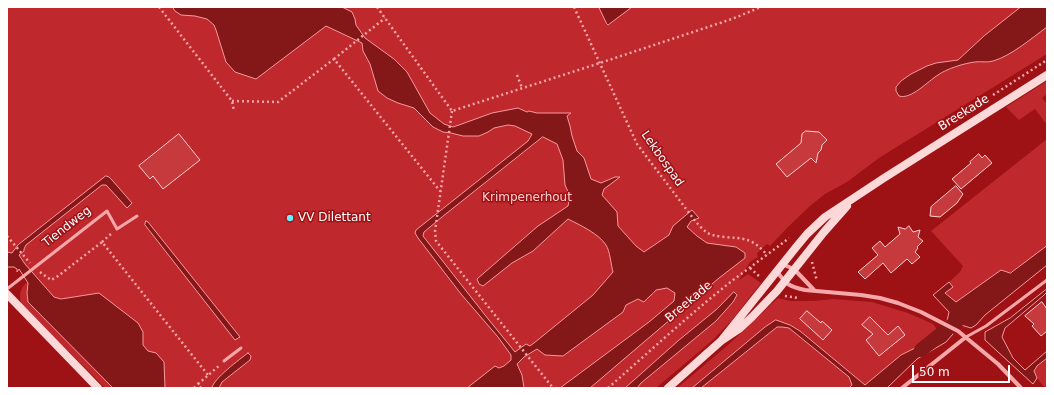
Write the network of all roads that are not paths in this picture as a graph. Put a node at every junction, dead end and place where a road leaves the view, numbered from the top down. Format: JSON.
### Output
{"nodes":[{"id":1,"x":1047,"y":75,"type":"edge"},
{"id":2,"x":854,"y":198,"type":"junction"},
{"id":3,"x":137,"y":216,"type":"dead end"},
{"id":4,"x":780,"y":268,"type":"junction"},
{"id":5,"x":794,"y":269,"type":"junction"},
{"id":6,"x":1047,"y":280,"type":"edge"},
{"id":7,"x":784,"y":282,"type":"junction"},
{"id":8,"x":7,"y":289,"type":"edge"},
{"id":9,"x":814,"y":290,"type":"junction"},
{"id":10,"x":7,"y":294,"type":"edge"},
{"id":11,"x":966,"y":338,"type":"junction"},
{"id":12,"x":721,"y":341,"type":"junction"},
{"id":13,"x":241,"y":348,"type":"dead end"},
{"id":14,"x":224,"y":361,"type":"road end"},
{"id":15,"x":98,"y":388,"type":"edge"},
{"id":16,"x":668,"y":388,"type":"edge"},
{"id":17,"x":902,"y":388,"type":"edge"},
{"id":18,"x":1021,"y":388,"type":"edge"}],
"edges":[{"from":1,"to":2,"type":"main road","name":"Breekade"},
{"from":2,"to":4,"type":"main road","name":"Breekade"},
{"from":2,"to":5,"type":"main road","name":"Breekade"},
{"from":3,"to":8,"type":"lane","name":"Tiendweg"},
{"from":4,"to":5,"type":"street"},
{"from":4,"to":7,"type":"street"},
{"from":4,"to":12,"type":"main road","name":"Breekade"},
{"from":5,"to":7,"type":"main road","name":"Breekade"},
{"from":5,"to":9,"type":"street"},
{"from":6,"to":11,"type":"lane"},
{"from":7,"to":9,"type":"street"},
{"from":7,"to":12,"type":"main road","name":"Breekade"},
{"from":9,"to":11,"type":"street"},
{"from":10,"to":15,"type":"main road"},
{"from":11,"to":17,"type":"street"},
{"from":11,"to":18,"type":"street"},
{"from":12,"to":16,"type":"main road","name":"Breekade"},
{"from":13,"to":14,"type":"lane"}]}
